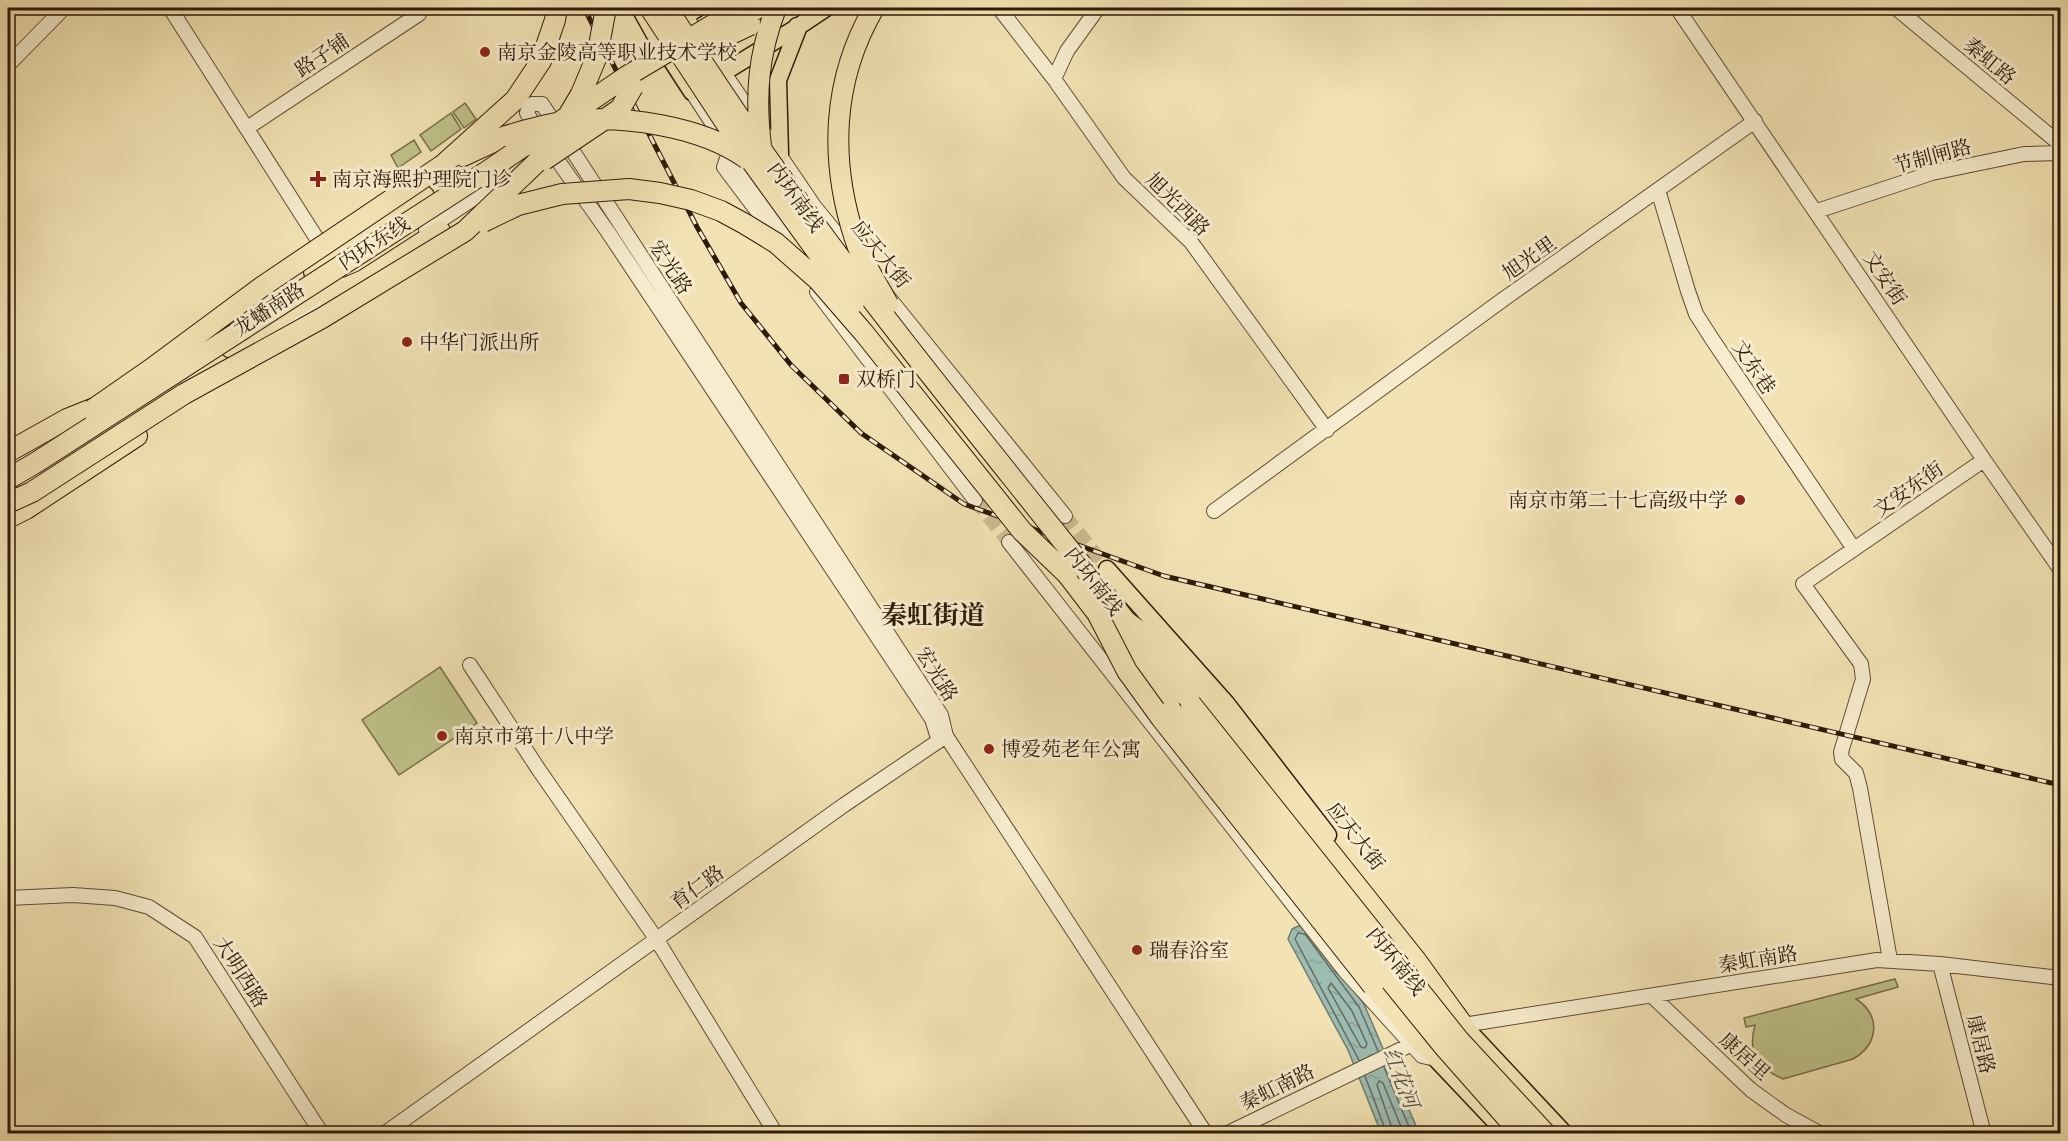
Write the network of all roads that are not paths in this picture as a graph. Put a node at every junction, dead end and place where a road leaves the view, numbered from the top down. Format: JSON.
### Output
{"nodes":[{"id":1,"x":64,"y":8,"type":"edge"},
{"id":2,"x":170,"y":8,"type":"edge"},
{"id":3,"x":557,"y":8,"type":"edge"},
{"id":4,"x":606,"y":8,"type":"edge"},
{"id":5,"x":640,"y":8,"type":"edge"},
{"id":6,"x":650,"y":8,"type":"edge"},
{"id":7,"x":667,"y":8,"type":"edge"},
{"id":8,"x":724,"y":8,"type":"edge"},
{"id":9,"x":742,"y":8,"type":"edge"},
{"id":10,"x":758,"y":8,"type":"edge"},
{"id":11,"x":778,"y":8,"type":"edge"},
{"id":12,"x":826,"y":8,"type":"edge"},
{"id":13,"x":874,"y":8,"type":"edge"},
{"id":14,"x":999,"y":8,"type":"edge"},
{"id":15,"x":1098,"y":8,"type":"edge"},
{"id":16,"x":1677,"y":8,"type":"edge"},
{"id":17,"x":1896,"y":8,"type":"edge"},
{"id":18,"x":688,"y":10,"type":"edge"},
{"id":19,"x":419,"y":14,"type":"dead end"},
{"id":20,"x":799,"y":26,"type":"junction"},
{"id":21,"x":655,"y":35,"type":"junction"},
{"id":22,"x":671,"y":56,"type":"junction"},
{"id":23,"x":8,"y":65,"type":"edge"},
{"id":24,"x":723,"y":72,"type":"junction"},
{"id":25,"x":1054,"y":79,"type":"junction"},
{"id":26,"x":630,"y":81,"type":"junction"},
{"id":27,"x":692,"y":92,"type":"junction"},
{"id":28,"x":1755,"y":121,"type":"junction"},
{"id":29,"x":247,"y":128,"type":"junction"},
{"id":30,"x":538,"y":131,"type":"junction"},
{"id":31,"x":2061,"y":144,"type":"edge"},
{"id":32,"x":570,"y":148,"type":"junction"},
{"id":33,"x":730,"y":150,"type":"junction"},
{"id":34,"x":552,"y":153,"type":"junction"},
{"id":35,"x":2061,"y":153,"type":"edge"},
{"id":36,"x":780,"y":154,"type":"junction"},
{"id":37,"x":444,"y":164,"type":"junction"},
{"id":38,"x":1658,"y":190,"type":"junction"},
{"id":39,"x":1817,"y":212,"type":"junction"},
{"id":40,"x":465,"y":231,"type":"junction"},
{"id":41,"x":328,"y":257,"type":"junction"},
{"id":42,"x":314,"y":272,"type":"junction"},
{"id":43,"x":327,"y":296,"type":"junction"},
{"id":44,"x":891,"y":309,"type":"junction"},
{"id":45,"x":299,"y":318,"type":"junction"},
{"id":46,"x":864,"y":333,"type":"junction"},
{"id":47,"x":117,"y":400,"type":"junction"},
{"id":48,"x":1328,"y":430,"type":"junction"},
{"id":49,"x":8,"y":452,"type":"edge"},
{"id":50,"x":1984,"y":460,"type":"junction"},
{"id":51,"x":8,"y":465,"type":"edge"},
{"id":52,"x":8,"y":471,"type":"edge"},
{"id":53,"x":8,"y":479,"type":"edge"},
{"id":54,"x":979,"y":484,"type":"tunnel mouth"},
{"id":55,"x":8,"y":488,"type":"edge"},
{"id":56,"x":8,"y":497,"type":"edge"},
{"id":57,"x":975,"y":500,"type":"tunnel mouth"},
{"id":58,"x":17,"y":506,"type":"edge"},
{"id":59,"x":1214,"y":511,"type":"dead end"},
{"id":60,"x":1065,"y":516,"type":"tunnel mouth"},
{"id":61,"x":8,"y":519,"type":"edge"},
{"id":62,"x":1009,"y":542,"type":"tunnel mouth"},
{"id":63,"x":1854,"y":549,"type":"junction"},
{"id":64,"x":2061,"y":569,"type":"edge"},
{"id":65,"x":1097,"y":571,"type":"junction"},
{"id":66,"x":1059,"y":572,"type":"junction"},
{"id":67,"x":1097,"y":613,"type":"junction"},
{"id":68,"x":1127,"y":622,"type":"junction"},
{"id":69,"x":470,"y":665,"type":"dead end"},
{"id":70,"x":943,"y":738,"type":"junction"},
{"id":71,"x":8,"y":898,"type":"edge"},
{"id":72,"x":657,"y":940,"type":"junction"},
{"id":73,"x":1890,"y":960,"type":"junction"},
{"id":74,"x":1940,"y":964,"type":"junction"},
{"id":75,"x":2061,"y":978,"type":"edge"},
{"id":76,"x":1652,"y":996,"type":"junction"},
{"id":77,"x":1463,"y":1025,"type":"junction"},
{"id":78,"x":1419,"y":1049,"type":"junction"},
{"id":79,"x":322,"y":1134,"type":"edge"},
{"id":80,"x":384,"y":1134,"type":"edge"},
{"id":81,"x":776,"y":1134,"type":"edge"},
{"id":82,"x":1197,"y":1134,"type":"edge"},
{"id":83,"x":1206,"y":1134,"type":"edge"},
{"id":84,"x":1226,"y":1134,"type":"edge"},
{"id":85,"x":1507,"y":1134,"type":"edge"},
{"id":86,"x":1524,"y":1134,"type":"edge"},
{"id":87,"x":1546,"y":1134,"type":"edge"},
{"id":88,"x":1565,"y":1134,"type":"edge"},
{"id":89,"x":1821,"y":1134,"type":"edge"},
{"id":90,"x":1984,"y":1134,"type":"edge"}],
"edges":[{"from":1,"to":23,"type":"street"},
{"from":2,"to":29,"type":"street"},
{"from":3,"to":37,"type":"highway"},
{"from":4,"to":40,"type":"highway","bridge":true},
{"from":5,"to":21,"type":"main road"},
{"from":6,"to":66,"type":"highway","name":"内环南线","bridge":true},
{"from":7,"to":65,"type":"highway","name":"内环南线","bridge":true},
{"from":8,"to":22,"type":"highway","bridge":true},
{"from":9,"to":20,"type":"main road"},
{"from":9,"to":22,"type":"highway","name":"内环东线","bridge":true},
{"from":10,"to":22,"type":"highway","name":"内环东线","bridge":true},
{"from":11,"to":22,"type":"highway","bridge":true},
{"from":11,"to":46,"type":"highway","bridge":true},
{"from":12,"to":20,"type":"main road"},
{"from":13,"to":44,"type":"highway","bridge":true},
{"from":14,"to":25,"type":"street","name":"旭光西路"},
{"from":15,"to":25,"type":"street"},
{"from":16,"to":28,"type":"street","name":"文安街"},
{"from":17,"to":31,"type":"street","name":"秦虹路"},
{"from":18,"to":21,"type":"main road"},
{"from":18,"to":24,"type":"street","name":"应天大街"},
{"from":19,"to":29,"type":"street","name":"路子铺"},
{"from":20,"to":24,"type":"main road"},
{"from":20,"to":36,"type":"main road"},
{"from":21,"to":27,"type":"main road"},
{"from":22,"to":26,"type":"highway","name":"内环东线","bridge":true},
{"from":24,"to":27,"type":"main road"},
{"from":24,"to":36,"type":"street","name":"应天大街"},
{"from":25,"to":48,"type":"street","name":"旭光西路"},
{"from":26,"to":41,"type":"highway","bridge":true},
{"from":26,"to":43,"type":"highway","bridge":true},
{"from":26,"to":53,"type":"highway","name":"内环东线","bridge":true},
{"from":26,"to":55,"type":"highway","name":"内环东线","bridge":true},
{"from":27,"to":33,"type":"street"},
{"from":28,"to":38,"type":"street","name":"旭光里"},
{"from":28,"to":39,"type":"street","name":"文安街"},
{"from":29,"to":41,"type":"street"},
{"from":30,"to":32,"type":"street","name":"宏光路"},
{"from":30,"to":34,"type":"street","name":"宏光路"},
{"from":30,"to":42,"type":"street","name":"龙蟠南路"},
{"from":32,"to":34,"type":"street","name":"龙蟠南路"},
{"from":32,"to":70,"type":"street","name":"宏光路"},
{"from":33,"to":54,"type":"street"},
{"from":33,"to":57,"type":"street"},
{"from":34,"to":43,"type":"street","name":"龙蟠南路"},
{"from":34,"to":70,"type":"street","name":"宏光路"},
{"from":35,"to":39,"type":"street","name":"节制闸路"},
{"from":36,"to":60,"type":"street","name":"应天大街"},
{"from":37,"to":44,"type":"highway","bridge":true},
{"from":37,"to":51,"type":"highway","bridge":true},
{"from":38,"to":48,"type":"street","name":"旭光里"},
{"from":38,"to":63,"type":"street","name":"文东巷"},
{"from":39,"to":50,"type":"street","name":"文安街"},
{"from":40,"to":46,"type":"highway","bridge":true},
{"from":40,"to":58,"type":"highway","bridge":true},
{"from":41,"to":42,"type":"highway"},
{"from":42,"to":47,"type":"street","name":"龙蟠南路"},
{"from":43,"to":45,"type":"street","name":"龙蟠南路"},
{"from":44,"to":65,"type":"highway","bridge":true},
{"from":45,"to":56,"type":"street","name":"龙蟠南路"},
{"from":45,"to":58,"type":"highway"},
{"from":46,"to":66,"type":"highway","bridge":true},
{"from":47,"to":49,"type":"highway"},
{"from":47,"to":52,"type":"street","name":"龙蟠南路"},
{"from":48,"to":59,"type":"street","name":"旭光里"},
{"from":50,"to":63,"type":"street","name":"文安东街"},
{"from":50,"to":64,"type":"street","name":"文安街"},
{"from":58,"to":61,"type":"highway"},
{"from":62,"to":78,"type":"street"},
{"from":63,"to":73,"type":"street","name":"文安东街"},
{"from":65,"to":68,"type":"highway","name":"内环南线"},
{"from":65,"to":77,"type":"main road","name":"应天大街"},
{"from":66,"to":67,"type":"highway","name":"内环南线"},
{"from":66,"to":78,"type":"main road"},
{"from":67,"to":78,"type":"highway","bridge":true},
{"from":67,"to":86,"type":"highway","name":"内环南线","bridge":true},
{"from":68,"to":77,"type":"highway"},
{"from":68,"to":87,"type":"highway","name":"内环南线","bridge":true},
{"from":69,"to":72,"type":"street"},
{"from":70,"to":72,"type":"street","name":"育仁路"},
{"from":70,"to":82,"type":"street","name":"宏光路"},
{"from":70,"to":83,"type":"street","name":"宏光路"},
{"from":71,"to":79,"type":"street","name":"大明西路"},
{"from":72,"to":80,"type":"street","name":"育仁路"},
{"from":72,"to":81,"type":"street"},
{"from":73,"to":74,"type":"street","name":"秦虹南路"},
{"from":73,"to":76,"type":"street","name":"秦虹南路"},
{"from":74,"to":75,"type":"street","name":"秦虹南路"},
{"from":74,"to":90,"type":"street","name":"康居路"},
{"from":76,"to":77,"type":"street","name":"秦虹南路"},
{"from":76,"to":89,"type":"street","name":"康居里"},
{"from":77,"to":78,"type":"street","name":"秦虹南路"},
{"from":77,"to":88,"type":"main road","name":"应天大街"},
{"from":78,"to":84,"type":"street","name":"秦虹南路"},
{"from":78,"to":85,"type":"main road"}]}
